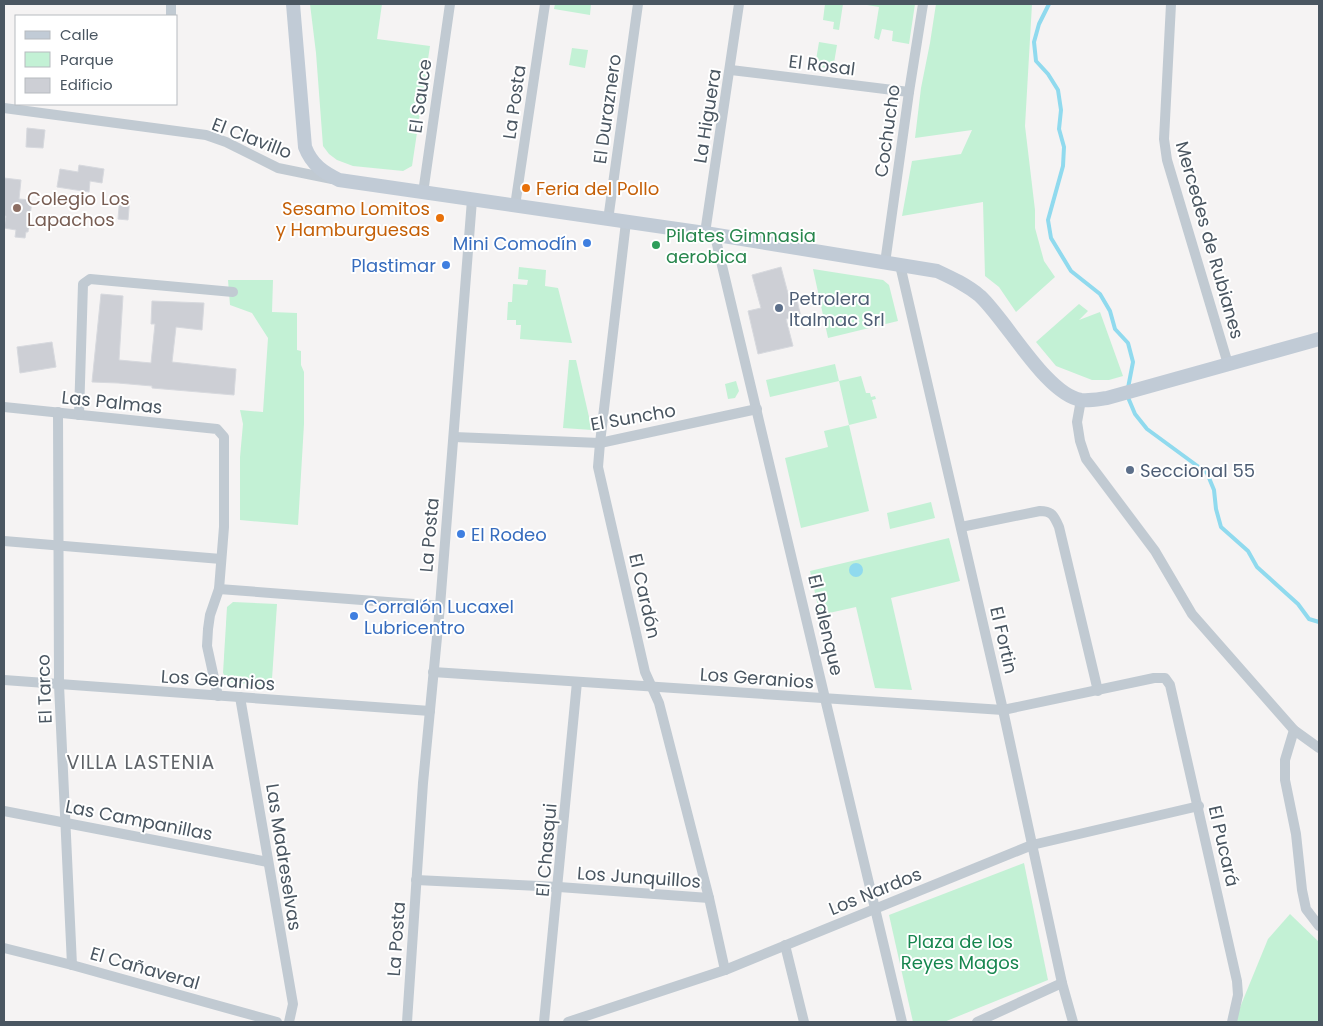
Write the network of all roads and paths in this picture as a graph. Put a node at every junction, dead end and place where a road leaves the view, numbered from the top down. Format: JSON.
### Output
{"nodes":[{"id":1,"x":294,"y":4,"type":"edge"},
{"id":2,"x":450,"y":4,"type":"edge"},
{"id":3,"x":545,"y":4,"type":"edge"},
{"id":4,"x":638,"y":4,"type":"edge"},
{"id":5,"x":739,"y":4,"type":"edge"},
{"id":6,"x":923,"y":4,"type":"edge"},
{"id":7,"x":1171,"y":4,"type":"edge"},
{"id":8,"x":731,"y":70,"type":"junction"},
{"id":9,"x":909,"y":92,"type":"junction"},
{"id":10,"x":4,"y":108,"type":"edge"},
{"id":11,"x":339,"y":180,"type":"junction"},
{"id":12,"x":423,"y":193,"type":"junction"},
{"id":13,"x":472,"y":200,"type":"junction"},
{"id":14,"x":515,"y":206,"type":"junction"},
{"id":15,"x":608,"y":220,"type":"junction"},
{"id":16,"x":626,"y":222,"type":"junction"},
{"id":17,"x":710,"y":234,"type":"junction"},
{"id":18,"x":885,"y":263,"type":"junction"},
{"id":19,"x":900,"y":265,"type":"junction"},
{"id":20,"x":233,"y":292,"type":"dead end"},
{"id":21,"x":1319,"y":339,"type":"edge"},
{"id":22,"x":1228,"y":364,"type":"junction"},
{"id":23,"x":1081,"y":400,"type":"junction"},
{"id":24,"x":4,"y":407,"type":"edge"},
{"id":25,"x":757,"y":409,"type":"junction"},
{"id":26,"x":58,"y":412,"type":"junction"},
{"id":27,"x":79,"y":415,"type":"junction"},
{"id":28,"x":454,"y":437,"type":"junction"},
{"id":29,"x":600,"y":442,"type":"junction"},
{"id":30,"x":961,"y":527,"type":"junction"},
{"id":31,"x":4,"y":541,"type":"edge"},
{"id":32,"x":59,"y":545,"type":"junction"},
{"id":33,"x":220,"y":559,"type":"junction"},
{"id":34,"x":219,"y":589,"type":"junction"},
{"id":35,"x":440,"y":606,"type":"junction"},
{"id":36,"x":434,"y":672,"type":"junction"},
{"id":37,"x":1165,"y":678,"type":"joint"},
{"id":38,"x":4,"y":680,"type":"edge"},
{"id":39,"x":578,"y":682,"type":"junction"},
{"id":40,"x":59,"y":685,"type":"junction"},
{"id":41,"x":652,"y":687,"type":"junction"},
{"id":42,"x":1098,"y":691,"type":"junction"},
{"id":43,"x":218,"y":696,"type":"junction"},
{"id":44,"x":240,"y":698,"type":"junction"},
{"id":45,"x":827,"y":699,"type":"junction"},
{"id":46,"x":1003,"y":710,"type":"junction"},
{"id":47,"x":430,"y":711,"type":"junction"},
{"id":48,"x":1294,"y":730,"type":"junction"},
{"id":49,"x":1319,"y":748,"type":"edge"},
{"id":50,"x":1198,"y":806,"type":"junction"},
{"id":51,"x":4,"y":811,"type":"edge"},
{"id":52,"x":66,"y":822,"type":"junction"},
{"id":53,"x":1032,"y":845,"type":"junction"},
{"id":54,"x":268,"y":862,"type":"junction"},
{"id":55,"x":416,"y":880,"type":"junction"},
{"id":56,"x":559,"y":887,"type":"junction"},
{"id":57,"x":709,"y":898,"type":"junction"},
{"id":58,"x":875,"y":909,"type":"junction"},
{"id":59,"x":1319,"y":926,"type":"edge"},
{"id":60,"x":785,"y":945,"type":"junction"},
{"id":61,"x":4,"y":948,"type":"edge"},
{"id":62,"x":72,"y":965,"type":"junction"},
{"id":63,"x":725,"y":970,"type":"junction"},
{"id":64,"x":1062,"y":983,"type":"junction"},
{"id":65,"x":277,"y":1022,"type":"edge"},
{"id":66,"x":289,"y":1022,"type":"edge"},
{"id":67,"x":407,"y":1022,"type":"edge"},
{"id":68,"x":544,"y":1022,"type":"edge"},
{"id":69,"x":568,"y":1022,"type":"edge"},
{"id":70,"x":804,"y":1022,"type":"edge"},
{"id":71,"x":902,"y":1022,"type":"edge"},
{"id":72,"x":978,"y":1022,"type":"edge"},
{"id":73,"x":1073,"y":1022,"type":"edge"},
{"id":74,"x":1232,"y":1022,"type":"edge"}],
"edges":[{"from":1,"to":11,"type":"main road"},
{"from":2,"to":12,"type":"street","name":"El Sauce"},
{"from":3,"to":14,"type":"street","name":"La Posta"},
{"from":4,"to":15,"type":"street","name":"El Duraznero"},
{"from":5,"to":8,"type":"street","name":"La Higuera"},
{"from":6,"to":9,"type":"street","name":"Cochucho"},
{"from":7,"to":22,"type":"street","name":"Mercedes de Rubianes"},
{"from":8,"to":9,"type":"street","name":"El Rosal"},
{"from":8,"to":17,"type":"street","name":"La Higuera"},
{"from":9,"to":18,"type":"street","name":"Cochucho"},
{"from":10,"to":11,"type":"street","name":"El Clavillo"},
{"from":11,"to":12,"type":"main road"},
{"from":12,"to":13,"type":"main road"},
{"from":13,"to":14,"type":"main road"},
{"from":13,"to":28,"type":"street","name":"La Posta"},
{"from":14,"to":15,"type":"main road"},
{"from":15,"to":16,"type":"main road"},
{"from":16,"to":17,"type":"main road"},
{"from":16,"to":29,"type":"street","name":"El Cardón"},
{"from":17,"to":18,"type":"main road"},
{"from":17,"to":25,"type":"street","name":"El Palenque"},
{"from":18,"to":19,"type":"main road"},
{"from":19,"to":23,"type":"main road"},
{"from":19,"to":30,"type":"street","name":"El Fortin"},
{"from":20,"to":27,"type":"street"},
{"from":21,"to":22,"type":"main road"},
{"from":22,"to":23,"type":"main road"},
{"from":23,"to":48,"type":"street"},
{"from":24,"to":26,"type":"street","name":"Las Palmas"},
{"from":25,"to":29,"type":"street","name":"El Suncho"},
{"from":25,"to":45,"type":"street","name":"El Palenque"},
{"from":26,"to":27,"type":"street","name":"Las Palmas"},
{"from":26,"to":32,"type":"street","name":"El Tarco"},
{"from":27,"to":33,"type":"street","name":"Las Palmas"},
{"from":28,"to":29,"type":"street","name":"El Suncho"},
{"from":28,"to":35,"type":"street","name":"La Posta"},
{"from":29,"to":41,"type":"street","name":"El Cardón"},
{"from":30,"to":42,"type":"street"},
{"from":30,"to":46,"type":"street","name":"El Fortin"},
{"from":31,"to":32,"type":"street"},
{"from":32,"to":33,"type":"street"},
{"from":32,"to":40,"type":"street","name":"El Tarco"},
{"from":33,"to":34,"type":"street"},
{"from":34,"to":35,"type":"street"},
{"from":34,"to":43,"type":"street"},
{"from":35,"to":36,"type":"street","name":"La Posta"},
{"from":36,"to":39,"type":"street","name":"Los Geranios"},
{"from":36,"to":47,"type":"street","name":"La Posta"},
{"from":37,"to":42,"type":"street","name":"Los Geranios"},
{"from":37,"to":50,"type":"street","name":"El Pucará"},
{"from":38,"to":40,"type":"street","name":"Los Geranios"},
{"from":39,"to":41,"type":"street","name":"Los Geranios"},
{"from":39,"to":56,"type":"street","name":"El Chasqui"},
{"from":40,"to":43,"type":"street","name":"Los Geranios"},
{"from":40,"to":52,"type":"street","name":"El Tarco"},
{"from":41,"to":45,"type":"street","name":"Los Geranios"},
{"from":41,"to":57,"type":"street","name":"El Cardón"},
{"from":42,"to":46,"type":"street","name":"Los Geranios"},
{"from":43,"to":44,"type":"street","name":"Los Geranios"},
{"from":44,"to":47,"type":"street","name":"Los Geranios"},
{"from":44,"to":54,"type":"street","name":"Las Madreselvas"},
{"from":45,"to":46,"type":"street","name":"Los Geranios"},
{"from":45,"to":58,"type":"street","name":"El Palenque"},
{"from":46,"to":53,"type":"street","name":"El Fortin"},
{"from":47,"to":55,"type":"street","name":"La Posta"},
{"from":48,"to":49,"type":"street"},
{"from":48,"to":59,"type":"street"},
{"from":50,"to":53,"type":"street","name":"Los Nardos"},
{"from":50,"to":74,"type":"street","name":"El Pucará"},
{"from":51,"to":52,"type":"street","name":"Las Campanillas"},
{"from":52,"to":54,"type":"street","name":"Las Campanillas"},
{"from":52,"to":62,"type":"street","name":"El Tarco"},
{"from":53,"to":58,"type":"street","name":"Los Nardos"},
{"from":53,"to":64,"type":"street","name":"El Fortin"},
{"from":54,"to":66,"type":"street","name":"Las Madreselvas"},
{"from":55,"to":56,"type":"street","name":"Los Junquillos"},
{"from":55,"to":67,"type":"street","name":"La Posta"},
{"from":56,"to":57,"type":"street","name":"Los Junquillos"},
{"from":56,"to":68,"type":"street","name":"El Chasqui"},
{"from":57,"to":63,"type":"street","name":"El Cardón"},
{"from":58,"to":60,"type":"street","name":"Los Nardos"},
{"from":58,"to":71,"type":"street","name":"El Palenque"},
{"from":60,"to":63,"type":"street","name":"Los Nardos"},
{"from":60,"to":70,"type":"street"},
{"from":61,"to":62,"type":"street","name":"El Cañaveral"},
{"from":62,"to":65,"type":"street","name":"El Cañaveral"},
{"from":63,"to":69,"type":"street","name":"Los Nardos"},
{"from":64,"to":72,"type":"street"},
{"from":64,"to":73,"type":"street","name":"El Fortin"}]}
